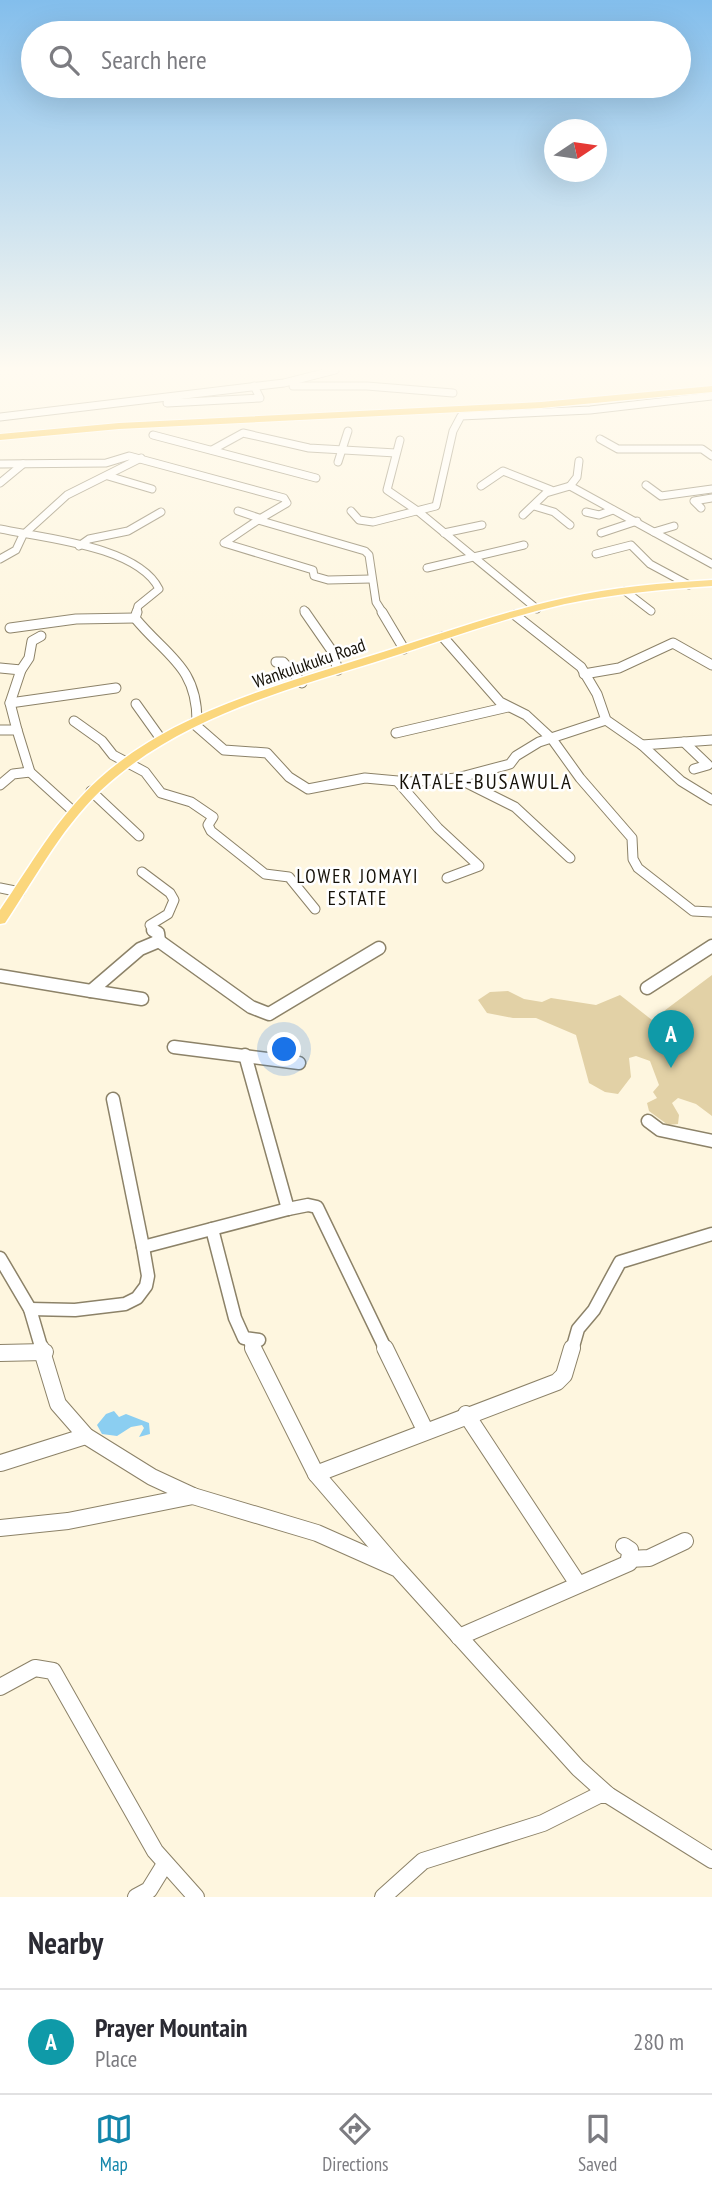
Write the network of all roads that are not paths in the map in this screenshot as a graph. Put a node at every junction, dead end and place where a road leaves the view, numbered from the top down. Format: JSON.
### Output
{"nodes":[{"id":1,"x":118,"y":459,"type":"edge"},
{"id":2,"x":140,"y":459,"type":"edge"},
{"id":3,"x":143,"y":459,"type":"edge"},
{"id":4,"x":244,"y":459,"type":"edge"},
{"id":5,"x":338,"y":459,"type":"edge"},
{"id":6,"x":394,"y":459,"type":"edge"},
{"id":7,"x":447,"y":459,"type":"edge"},
{"id":8,"x":579,"y":461,"type":"dead end"},
{"id":9,"x":338,"y":462,"type":"dead end"},
{"id":10,"x":0,"y":464,"type":"edge"},
{"id":11,"x":23,"y":464,"type":"junction"},
{"id":12,"x":108,"y":476,"type":"junction"},
{"id":13,"x":316,"y":478,"type":"dead end"},
{"id":14,"x":0,"y":483,"type":"edge"},
{"id":15,"x":646,"y":485,"type":"dead end"},
{"id":16,"x":481,"y":486,"type":"dead end"},
{"id":17,"x":570,"y":486,"type":"junction"},
{"id":18,"x":152,"y":489,"type":"dead end"},
{"id":19,"x":712,"y":489,"type":"edge"},
{"id":20,"x":551,"y":490,"type":"junction"},
{"id":21,"x":712,"y":498,"type":"edge"},
{"id":22,"x":534,"y":506,"type":"junction"},
{"id":23,"x":701,"y":508,"type":"dead end"},
{"id":24,"x":614,"y":510,"type":"junction"},
{"id":25,"x":239,"y":511,"type":"dead end"},
{"id":26,"x":351,"y":511,"type":"dead end"},
{"id":27,"x":161,"y":512,"type":"dead end"},
{"id":28,"x":419,"y":512,"type":"junction"},
{"id":29,"x":586,"y":512,"type":"dead end"},
{"id":30,"x":523,"y":515,"type":"dead end"},
{"id":31,"x":259,"y":519,"type":"junction"},
{"id":32,"x":636,"y":521,"type":"junction"},
{"id":33,"x":482,"y":524,"type":"dead end"},
{"id":34,"x":570,"y":525,"type":"dead end"},
{"id":35,"x":674,"y":526,"type":"dead end"},
{"id":36,"x":0,"y":529,"type":"edge"},
{"id":37,"x":654,"y":532,"type":"junction"},
{"id":38,"x":444,"y":533,"type":"junction"},
{"id":39,"x":601,"y":533,"type":"dead end"},
{"id":40,"x":23,"y":535,"type":"junction"},
{"id":41,"x":524,"y":545,"type":"dead end"},
{"id":42,"x":79,"y":546,"type":"junction"},
{"id":43,"x":596,"y":554,"type":"dead end"},
{"id":44,"x":474,"y":557,"type":"junction"},
{"id":45,"x":0,"y":559,"type":"edge"},
{"id":46,"x":712,"y":564,"type":"edge"},
{"id":47,"x":427,"y":568,"type":"dead end"},
{"id":48,"x":371,"y":579,"type":"junction"},
{"id":49,"x":712,"y":583,"type":"edge"},
{"id":50,"x":689,"y":585,"type":"junction"},
{"id":51,"x":625,"y":591,"type":"junction"},
{"id":52,"x":537,"y":609,"type":"junction"},
{"id":53,"x":304,"y":610,"type":"dead end"},
{"id":54,"x":651,"y":611,"type":"dead end"},
{"id":55,"x":515,"y":615,"type":"junction"},
{"id":56,"x":135,"y":618,"type":"junction"},
{"id":57,"x":10,"y":628,"type":"dead end"},
{"id":58,"x":41,"y":636,"type":"dead end"},
{"id":59,"x":443,"y":637,"type":"junction"},
{"id":60,"x":404,"y":649,"type":"junction"},
{"id":61,"x":276,"y":662,"type":"dead end"},
{"id":62,"x":712,"y":665,"type":"edge"},
{"id":63,"x":0,"y":668,"type":"edge"},
{"id":64,"x":21,"y":670,"type":"junction"},
{"id":65,"x":338,"y":670,"type":"junction"},
{"id":66,"x":584,"y":674,"type":"junction"},
{"id":67,"x":302,"y":683,"type":"junction"},
{"id":68,"x":116,"y":688,"type":"dead end"},
{"id":69,"x":10,"y":703,"type":"junction"},
{"id":70,"x":136,"y":704,"type":"dead end"},
{"id":71,"x":508,"y":707,"type":"junction"},
{"id":72,"x":74,"y":720,"type":"dead end"},
{"id":73,"x":606,"y":720,"type":"junction"},
{"id":74,"x":195,"y":722,"type":"junction"},
{"id":75,"x":0,"y":730,"type":"edge"},
{"id":76,"x":17,"y":730,"type":"junction"},
{"id":77,"x":396,"y":733,"type":"dead end"},
{"id":78,"x":161,"y":739,"type":"junction"},
{"id":79,"x":552,"y":739,"type":"junction"},
{"id":80,"x":712,"y":740,"type":"edge"},
{"id":81,"x":684,"y":742,"type":"junction"},
{"id":82,"x":642,"y":745,"type":"junction"},
{"id":83,"x":128,"y":760,"type":"junction"},
{"id":84,"x":694,"y":769,"type":"dead end"},
{"id":85,"x":30,"y":772,"type":"junction"},
{"id":86,"x":457,"y":778,"type":"junction"},
{"id":87,"x":398,"y":782,"type":"junction"},
{"id":88,"x":0,"y":785,"type":"edge"},
{"id":89,"x":91,"y":791,"type":"junction"},
{"id":90,"x":712,"y":800,"type":"edge"},
{"id":91,"x":73,"y":811,"type":"junction"},
{"id":92,"x":139,"y":836,"type":"dead end"},
{"id":93,"x":570,"y":858,"type":"dead end"},
{"id":94,"x":142,"y":872,"type":"dead end"},
{"id":95,"x":447,"y":878,"type":"dead end"},
{"id":96,"x":0,"y":888,"type":"edge"},
{"id":97,"x":20,"y":892,"type":"junction"},
{"id":98,"x":315,"y":909,"type":"dead end"},
{"id":99,"x":712,"y":912,"type":"edge"},
{"id":100,"x":0,"y":920,"type":"edge"},
{"id":101,"x":159,"y":941,"type":"junction"},
{"id":102,"x":712,"y":946,"type":"edge"},
{"id":103,"x":379,"y":948,"type":"dead end"},
{"id":104,"x":0,"y":976,"type":"edge"},
{"id":105,"x":647,"y":988,"type":"dead end"},
{"id":106,"x":91,"y":991,"type":"junction"},
{"id":107,"x":142,"y":999,"type":"dead end"},
{"id":108,"x":174,"y":1047,"type":"dead end"},
{"id":109,"x":245,"y":1055,"type":"junction"},
{"id":110,"x":299,"y":1063,"type":"dead end"},
{"id":111,"x":113,"y":1099,"type":"dead end"},
{"id":112,"x":648,"y":1121,"type":"dead end"},
{"id":113,"x":712,"y":1141,"type":"edge"},
{"id":114,"x":288,"y":1209,"type":"junction"},
{"id":115,"x":212,"y":1229,"type":"junction"},
{"id":116,"x":712,"y":1234,"type":"edge"},
{"id":117,"x":143,"y":1247,"type":"junction"},
{"id":118,"x":0,"y":1258,"type":"edge"},
{"id":119,"x":30,"y":1309,"type":"junction"},
{"id":120,"x":45,"y":1352,"type":"junction"},
{"id":121,"x":0,"y":1353,"type":"edge"},
{"id":122,"x":466,"y":1414,"type":"junction"},
{"id":123,"x":425,"y":1430,"type":"junction"},
{"id":124,"x":86,"y":1436,"type":"junction"},
{"id":125,"x":1,"y":1463,"type":"edge"},
{"id":126,"x":316,"y":1474,"type":"junction"},
{"id":127,"x":193,"y":1496,"type":"junction"},
{"id":128,"x":0,"y":1528,"type":"edge"},
{"id":129,"x":685,"y":1541,"type":"dead end"},
{"id":130,"x":398,"y":1569,"type":"junction"},
{"id":131,"x":578,"y":1584,"type":"junction"},
{"id":132,"x":459,"y":1637,"type":"junction"},
{"id":133,"x":0,"y":1687,"type":"edge"},
{"id":134,"x":608,"y":1795,"type":"junction"},
{"id":135,"x":712,"y":1860,"type":"edge"},
{"id":136,"x":165,"y":1864,"type":"junction"},
{"id":137,"x":136,"y":1897,"type":"edge"},
{"id":138,"x":196,"y":1897,"type":"edge"},
{"id":139,"x":383,"y":1897,"type":"edge"}],
"edges":[{"from":1,"to":11,"type":"street"},
{"from":2,"to":12,"type":"street"},
{"from":3,"to":31,"type":"street"},
{"from":4,"to":13,"type":"street"},
{"from":5,"to":9,"type":"street"},
{"from":6,"to":28,"type":"street"},
{"from":7,"to":28,"type":"street"},
{"from":8,"to":17,"type":"street"},
{"from":10,"to":11,"type":"street"},
{"from":11,"to":14,"type":"street"},
{"from":12,"to":18,"type":"street"},
{"from":12,"to":40,"type":"street"},
{"from":15,"to":19,"type":"street"},
{"from":16,"to":20,"type":"street"},
{"from":17,"to":20,"type":"street"},
{"from":17,"to":24,"type":"street"},
{"from":20,"to":22,"type":"street"},
{"from":21,"to":23,"type":"street"},
{"from":22,"to":30,"type":"street"},
{"from":22,"to":34,"type":"street"},
{"from":24,"to":29,"type":"street"},
{"from":24,"to":32,"type":"street"},
{"from":25,"to":31,"type":"street"},
{"from":26,"to":28,"type":"street"},
{"from":27,"to":42,"type":"street"},
{"from":28,"to":38,"type":"street"},
{"from":31,"to":48,"type":"street"},
{"from":31,"to":48,"type":"street"},
{"from":32,"to":37,"type":"street"},
{"from":32,"to":39,"type":"street"},
{"from":33,"to":38,"type":"street"},
{"from":35,"to":37,"type":"street"},
{"from":36,"to":40,"type":"street"},
{"from":37,"to":46,"type":"street"},
{"from":38,"to":44,"type":"street"},
{"from":40,"to":42,"type":"street"},
{"from":40,"to":45,"type":"street"},
{"from":41,"to":44,"type":"street"},
{"from":42,"to":56,"type":"street"},
{"from":43,"to":50,"type":"street"},
{"from":44,"to":47,"type":"street"},
{"from":44,"to":52,"type":"street"},
{"from":48,"to":60,"type":"street"},
{"from":49,"to":50,"type":"main road","name":"Wankulukuku Road"},
{"from":50,"to":51,"type":"main road","name":"Wankulukuku Road"},
{"from":51,"to":52,"type":"main road","name":"Wankulukuku Road"},
{"from":51,"to":54,"type":"street"},
{"from":52,"to":55,"type":"main road","name":"Wankulukuku Road"},
{"from":53,"to":65,"type":"street"},
{"from":55,"to":59,"type":"main road","name":"Wankulukuku Road"},
{"from":55,"to":66,"type":"street"},
{"from":56,"to":57,"type":"street"},
{"from":56,"to":74,"type":"street"},
{"from":58,"to":64,"type":"street"},
{"from":59,"to":60,"type":"main road","name":"Wankulukuku Road"},
{"from":59,"to":71,"type":"street"},
{"from":60,"to":65,"type":"main road","name":"Wankulukuku Road"},
{"from":61,"to":67,"type":"street"},
{"from":62,"to":66,"type":"street"},
{"from":63,"to":64,"type":"street"},
{"from":64,"to":69,"type":"street"},
{"from":65,"to":67,"type":"main road","name":"Wankulukuku Road"},
{"from":66,"to":73,"type":"street"},
{"from":67,"to":74,"type":"main road","name":"Wankulukuku Road"},
{"from":68,"to":69,"type":"street"},
{"from":69,"to":76,"type":"street"},
{"from":70,"to":78,"type":"street"},
{"from":71,"to":77,"type":"street"},
{"from":71,"to":79,"type":"street"},
{"from":72,"to":83,"type":"street"},
{"from":73,"to":79,"type":"street"},
{"from":73,"to":82,"type":"street"},
{"from":74,"to":78,"type":"main road","name":"Wankulukuku Road"},
{"from":74,"to":87,"type":"street"},
{"from":75,"to":76,"type":"street"},
{"from":76,"to":85,"type":"street"},
{"from":78,"to":83,"type":"main road","name":"Wankulukuku Road"},
{"from":79,"to":86,"type":"street"},
{"from":79,"to":99,"type":"street"},
{"from":80,"to":81,"type":"street"},
{"from":81,"to":82,"type":"street"},
{"from":81,"to":84,"type":"street"},
{"from":82,"to":90,"type":"street"},
{"from":83,"to":89,"type":"main road","name":"Wankulukuku Road"},
{"from":83,"to":98,"type":"street"},
{"from":85,"to":88,"type":"street"},
{"from":85,"to":91,"type":"street"},
{"from":86,"to":87,"type":"street"},
{"from":86,"to":93,"type":"street"},
{"from":87,"to":95,"type":"street"},
{"from":89,"to":91,"type":"main road","name":"Wankulukuku Road"},
{"from":89,"to":92,"type":"street"},
{"from":91,"to":97,"type":"main road","name":"Wankulukuku Road"},
{"from":94,"to":101,"type":"street"},
{"from":96,"to":97,"type":"street"},
{"from":97,"to":100,"type":"main road","name":"Wankulukuku Road"},
{"from":101,"to":103,"type":"street"},
{"from":101,"to":106,"type":"street"},
{"from":102,"to":105,"type":"street"},
{"from":104,"to":106,"type":"street"},
{"from":106,"to":107,"type":"street"},
{"from":108,"to":109,"type":"street"},
{"from":109,"to":110,"type":"street"},
{"from":109,"to":114,"type":"street"},
{"from":111,"to":117,"type":"street"},
{"from":112,"to":113,"type":"street"},
{"from":114,"to":115,"type":"street"},
{"from":114,"to":123,"type":"street"},
{"from":115,"to":117,"type":"street"},
{"from":115,"to":126,"type":"street"},
{"from":116,"to":122,"type":"street"},
{"from":117,"to":119,"type":"street"},
{"from":118,"to":119,"type":"street"},
{"from":119,"to":120,"type":"street"},
{"from":120,"to":121,"type":"street"},
{"from":120,"to":124,"type":"street"},
{"from":122,"to":123,"type":"street"},
{"from":122,"to":131,"type":"street"},
{"from":123,"to":126,"type":"street"},
{"from":124,"to":125,"type":"street"},
{"from":124,"to":127,"type":"street"},
{"from":126,"to":130,"type":"street"},
{"from":127,"to":128,"type":"street"},
{"from":127,"to":130,"type":"street"},
{"from":129,"to":131,"type":"street"},
{"from":130,"to":132,"type":"street"},
{"from":131,"to":132,"type":"street"},
{"from":132,"to":134,"type":"street"},
{"from":133,"to":136,"type":"street"},
{"from":134,"to":135,"type":"street"},
{"from":134,"to":139,"type":"street"},
{"from":136,"to":137,"type":"street"},
{"from":136,"to":138,"type":"street"}]}
